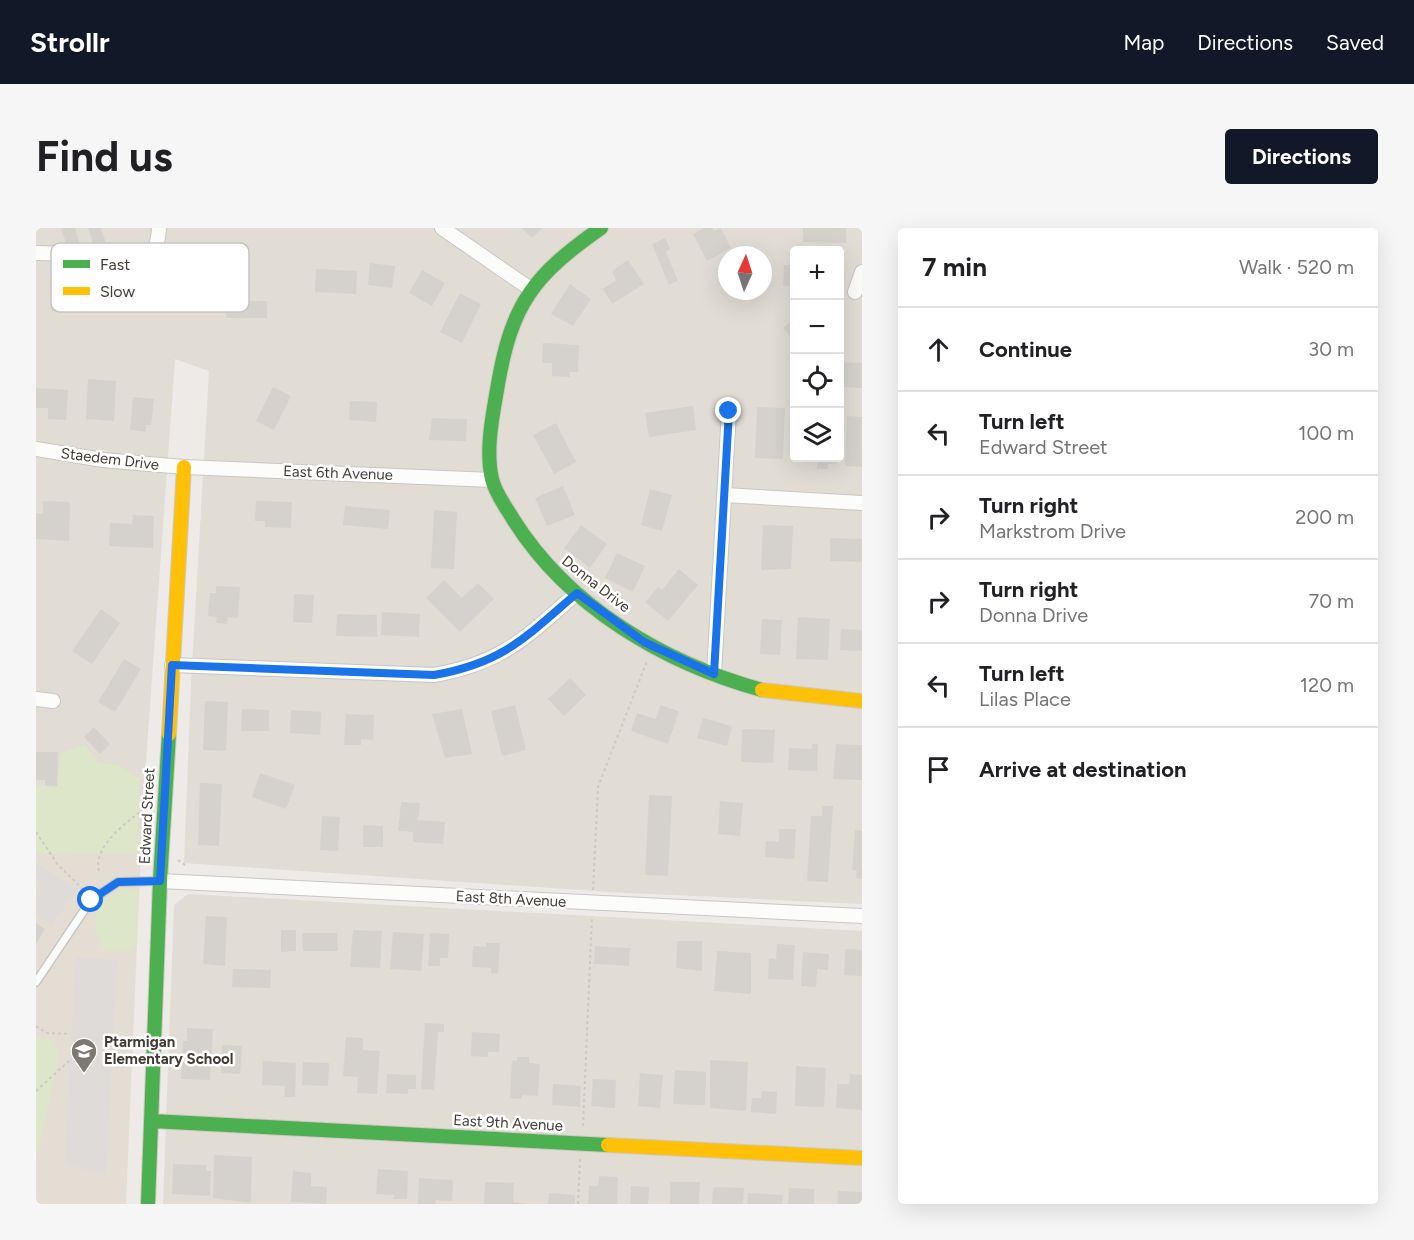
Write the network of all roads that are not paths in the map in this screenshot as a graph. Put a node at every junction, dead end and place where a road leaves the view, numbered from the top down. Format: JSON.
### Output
{"nodes":[{"id":1,"x":159,"y":228,"type":"edge"},
{"id":2,"x":442,"y":228,"type":"edge"},
{"id":3,"x":601,"y":228,"type":"edge"},
{"id":4,"x":157,"y":243,"type":"edge"},
{"id":5,"x":36,"y":254,"type":"edge"},
{"id":6,"x":51,"y":255,"type":"edge"},
{"id":7,"x":862,"y":272,"type":"edge"},
{"id":8,"x":529,"y":288,"type":"junction"},
{"id":9,"x":855,"y":291,"type":"dead end"},
{"id":10,"x":729,"y":411,"type":"dead end"},
{"id":11,"x":36,"y":449,"type":"edge"},
{"id":12,"x":184,"y":467,"type":"junction"},
{"id":13,"x":492,"y":480,"type":"junction"},
{"id":14,"x":724,"y":495,"type":"junction"},
{"id":15,"x":862,"y":503,"type":"edge"},
{"id":16,"x":577,"y":593,"type":"junction"},
{"id":17,"x":172,"y":665,"type":"junction"},
{"id":18,"x":714,"y":674,"type":"junction"},
{"id":19,"x":36,"y":699,"type":"edge"},
{"id":20,"x":53,"y":701,"type":"dead end"},
{"id":21,"x":862,"y":701,"type":"edge"},
{"id":22,"x":160,"y":881,"type":"junction"},
{"id":23,"x":862,"y":916,"type":"edge"},
{"id":24,"x":36,"y":982,"type":"edge"},
{"id":25,"x":152,"y":1121,"type":"junction"},
{"id":26,"x":862,"y":1158,"type":"edge"},
{"id":27,"x":148,"y":1204,"type":"edge"}],
"edges":[{"from":1,"to":4,"type":"street"},
{"from":2,"to":8,"type":"street"},
{"from":3,"to":8,"type":"street","name":"Donna Drive"},
{"from":5,"to":6,"type":"street"},
{"from":7,"to":9,"type":"street"},
{"from":8,"to":13,"type":"street","name":"Donna Drive"},
{"from":10,"to":14,"type":"street"},
{"from":11,"to":12,"type":"street","name":"Staedem Drive"},
{"from":12,"to":13,"type":"street","name":"East 6th Avenue"},
{"from":12,"to":17,"type":"street","name":"Edward Street"},
{"from":13,"to":16,"type":"street","name":"Donna Drive"},
{"from":14,"to":15,"type":"street"},
{"from":14,"to":18,"type":"street"},
{"from":16,"to":17,"type":"street"},
{"from":16,"to":18,"type":"street","name":"Donna Drive"},
{"from":17,"to":22,"type":"street","name":"Edward Street"},
{"from":18,"to":21,"type":"street","name":"Donna Drive"},
{"from":19,"to":20,"type":"street"},
{"from":22,"to":23,"type":"street","name":"East 8th Avenue"},
{"from":22,"to":24,"type":"lane"},
{"from":22,"to":25,"type":"street","name":"Edward Street"},
{"from":25,"to":26,"type":"street","name":"East 9th Avenue"},
{"from":25,"to":27,"type":"street","name":"Edward Street"}]}
